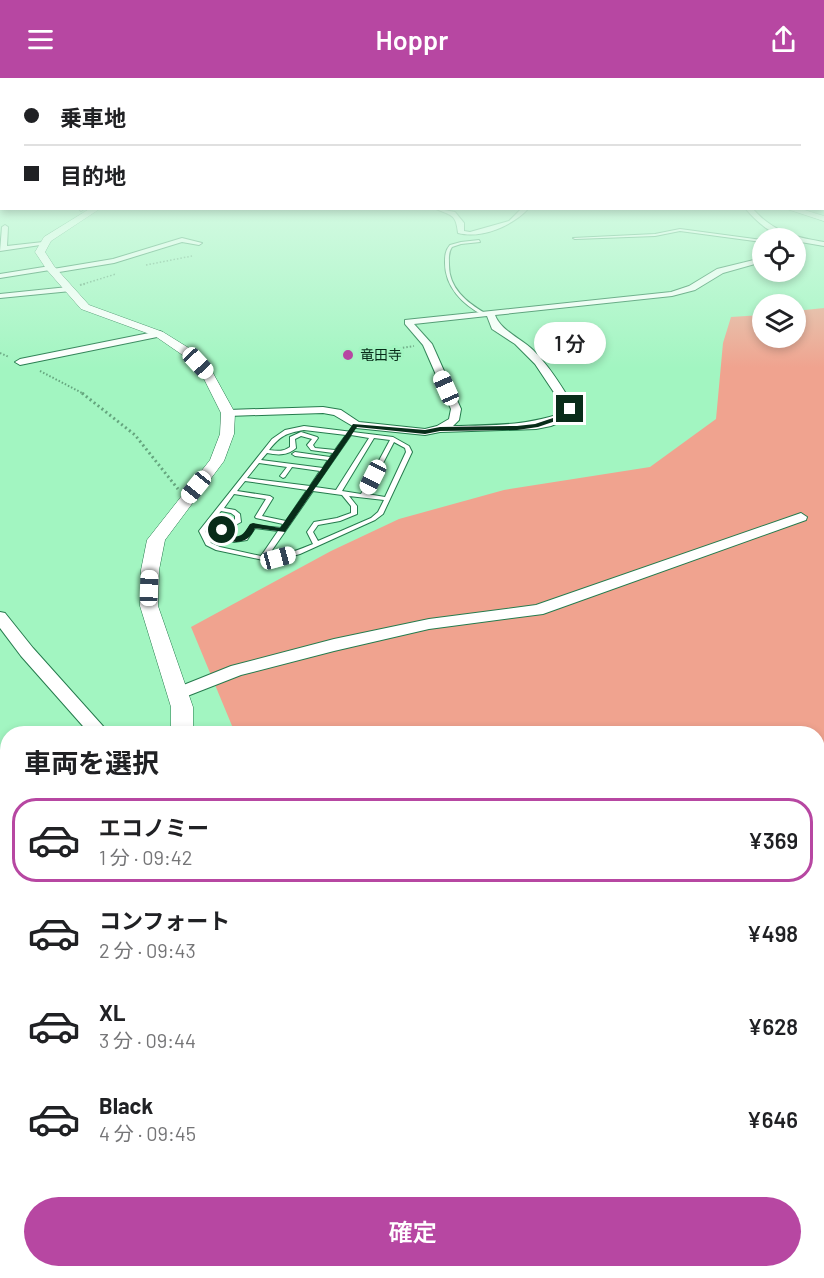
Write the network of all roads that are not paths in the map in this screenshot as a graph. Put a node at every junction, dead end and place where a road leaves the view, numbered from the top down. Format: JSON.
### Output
{"nodes":[{"id":1,"x":43,"y":256,"type":"edge"},
{"id":2,"x":130,"y":256,"type":"edge"},
{"id":3,"x":447,"y":256,"type":"edge"},
{"id":4,"x":752,"y":263,"type":"edge"},
{"id":5,"x":53,"y":272,"type":"junction"},
{"id":6,"x":0,"y":276,"type":"edge"},
{"id":7,"x":68,"y":289,"type":"junction"},
{"id":8,"x":34,"y":293,"type":"junction"},
{"id":9,"x":0,"y":296,"type":"edge"},
{"id":10,"x":486,"y":313,"type":"junction"},
{"id":11,"x":159,"y":334,"type":"junction"},
{"id":12,"x":20,"y":362,"type":"road end"},
{"id":13,"x":228,"y":413,"type":"junction"},
{"id":14,"x":577,"y":420,"type":"dead end"},
{"id":15,"x":536,"y":426,"type":"junction"},
{"id":16,"x":353,"y":429,"type":"junction"},
{"id":17,"x":440,"y":429,"type":"junction"},
{"id":18,"x":372,"y":436,"type":"junction"},
{"id":19,"x":393,"y":439,"type":"junction"},
{"id":20,"x":265,"y":451,"type":"junction"},
{"id":21,"x":337,"y":452,"type":"junction"},
{"id":22,"x":295,"y":453,"type":"dead end"},
{"id":23,"x":332,"y":459,"type":"junction"},
{"id":24,"x":258,"y":461,"type":"junction"},
{"id":25,"x":291,"y":465,"type":"junction"},
{"id":26,"x":324,"y":470,"type":"junction"},
{"id":27,"x":283,"y":476,"type":"dead end"},
{"id":28,"x":243,"y":479,"type":"junction"},
{"id":29,"x":311,"y":488,"type":"junction"},
{"id":30,"x":233,"y":492,"type":"junction"},
{"id":31,"x":341,"y":493,"type":"junction"},
{"id":32,"x":363,"y":496,"type":"junction"},
{"id":33,"x":387,"y":499,"type":"junction"},
{"id":34,"x":219,"y":509,"type":"junction"},
{"id":35,"x":801,"y":517,"type":"dead end"},
{"id":36,"x":287,"y":523,"type":"junction"},
{"id":37,"x":282,"y":531,"type":"junction"},
{"id":38,"x":317,"y":545,"type":"junction"},
{"id":39,"x":263,"y":558,"type":"junction"},
{"id":40,"x":0,"y":617,"type":"edge"},
{"id":41,"x":177,"y":694,"type":"junction"},
{"id":42,"x":94,"y":726,"type":"edge"},
{"id":43,"x":182,"y":726,"type":"edge"}],
"edges":[{"from":1,"to":5,"type":"street"},
{"from":2,"to":5,"type":"street"},
{"from":3,"to":10,"type":"lane"},
{"from":4,"to":10,"type":"street"},
{"from":5,"to":6,"type":"street"},
{"from":5,"to":7,"type":"street"},
{"from":5,"to":8,"type":"street"},
{"from":7,"to":8,"type":"street"},
{"from":7,"to":11,"type":"street"},
{"from":8,"to":9,"type":"street"},
{"from":10,"to":15,"type":"street"},
{"from":10,"to":17,"type":"street"},
{"from":11,"to":12,"type":"street"},
{"from":11,"to":13,"type":"street"},
{"from":13,"to":16,"type":"street"},
{"from":13,"to":41,"type":"street"},
{"from":14,"to":15,"type":"street"},
{"from":15,"to":17,"type":"street"},
{"from":16,"to":17,"type":"street"},
{"from":16,"to":18,"type":"lane"},
{"from":16,"to":20,"type":"lane"},
{"from":16,"to":21,"type":"lane"},
{"from":18,"to":19,"type":"lane"},
{"from":18,"to":31,"type":"lane"},
{"from":19,"to":32,"type":"lane"},
{"from":19,"to":33,"type":"lane"},
{"from":20,"to":21,"type":"lane"},
{"from":20,"to":24,"type":"lane"},
{"from":21,"to":23,"type":"lane"},
{"from":22,"to":23,"type":"lane"},
{"from":23,"to":26,"type":"lane"},
{"from":24,"to":25,"type":"lane"},
{"from":24,"to":28,"type":"lane"},
{"from":25,"to":26,"type":"lane"},
{"from":25,"to":27,"type":"lane"},
{"from":26,"to":29,"type":"lane"},
{"from":28,"to":29,"type":"lane"},
{"from":28,"to":30,"type":"lane"},
{"from":29,"to":31,"type":"lane"},
{"from":29,"to":36,"type":"lane"},
{"from":30,"to":34,"type":"lane"},
{"from":30,"to":36,"type":"lane"},
{"from":31,"to":32,"type":"lane"},
{"from":31,"to":38,"type":"lane"},
{"from":32,"to":33,"type":"lane"},
{"from":33,"to":38,"type":"lane"},
{"from":34,"to":37,"type":"lane"},
{"from":34,"to":39,"type":"lane"},
{"from":35,"to":41,"type":"street"},
{"from":36,"to":37,"type":"lane"},
{"from":37,"to":39,"type":"lane"},
{"from":38,"to":39,"type":"lane"},
{"from":40,"to":42,"type":"street"},
{"from":41,"to":43,"type":"street"}]}
